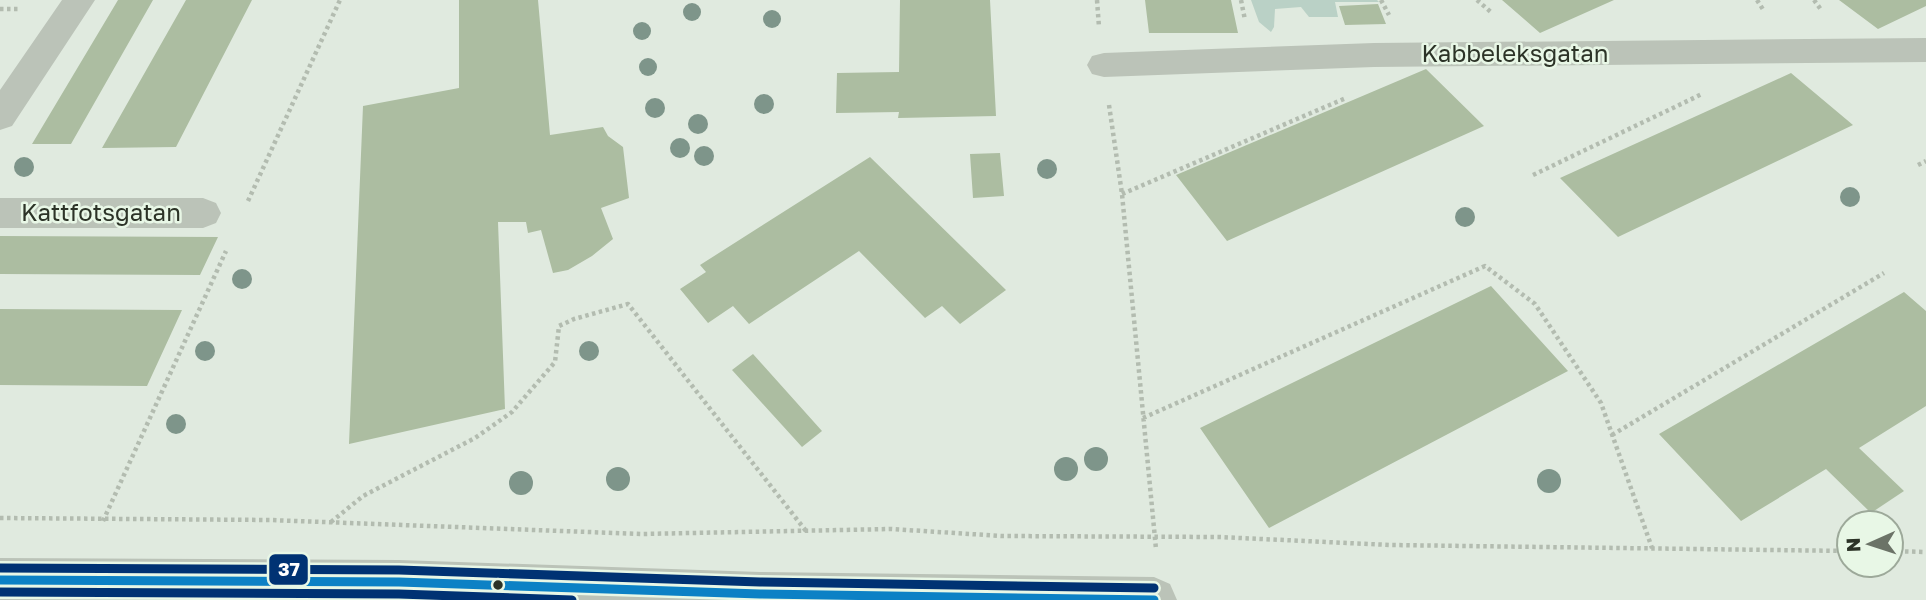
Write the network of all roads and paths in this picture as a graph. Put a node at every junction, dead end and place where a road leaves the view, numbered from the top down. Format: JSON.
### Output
{"nodes":[{"id":1,"x":79,"y":0,"type":"edge"},
{"id":2,"x":340,"y":0,"type":"edge"},
{"id":3,"x":1097,"y":0,"type":"edge"},
{"id":4,"x":1926,"y":50,"type":"edge"},
{"id":5,"x":1104,"y":65,"type":"junction"},
{"id":6,"x":1708,"y":91,"type":"dead end"},
{"id":7,"x":0,"y":117,"type":"edge"},
{"id":8,"x":1926,"y":161,"type":"edge"},
{"id":9,"x":1918,"y":165,"type":"dead end"},
{"id":10,"x":1533,"y":175,"type":"dead end"},
{"id":11,"x":243,"y":212,"type":"dead end"},
{"id":12,"x":0,"y":213,"type":"edge"},
{"id":13,"x":202,"y":213,"type":"dead end"},
{"id":14,"x":226,"y":250,"type":"dead end"},
{"id":15,"x":1884,"y":273,"type":"dead end"},
{"id":16,"x":1143,"y":418,"type":"junction"},
{"id":17,"x":1612,"y":435,"type":"junction"},
{"id":18,"x":0,"y":518,"type":"edge"},
{"id":19,"x":103,"y":520,"type":"junction"},
{"id":20,"x":330,"y":522,"type":"junction"},
{"id":21,"x":806,"y":531,"type":"junction"},
{"id":22,"x":1155,"y":537,"type":"junction"},
{"id":23,"x":1652,"y":548,"type":"junction"},
{"id":24,"x":1835,"y":551,"type":"edge"},
{"id":25,"x":1905,"y":551,"type":"edge"},
{"id":26,"x":1926,"y":552,"type":"edge"},
{"id":27,"x":0,"y":580,"type":"edge"},
{"id":28,"x":759,"y":597,"type":"edge"},
{"id":29,"x":1154,"y":600,"type":"edge"}],
"edges":[{"from":1,"to":7,"type":"street"},
{"from":2,"to":11,"type":"path"},
{"from":3,"to":5,"type":"path"},
{"from":4,"to":5,"type":"street","name":"Kabbeleksgatan"},
{"from":5,"to":16,"type":"path"},
{"from":6,"to":10,"type":"path"},
{"from":8,"to":9,"type":"path"},
{"from":12,"to":13,"type":"street","name":"Kattfotsgatan"},
{"from":14,"to":19,"type":"path"},
{"from":15,"to":17,"type":"path"},
{"from":16,"to":17,"type":"path"},
{"from":16,"to":22,"type":"path"},
{"from":17,"to":23,"type":"path"},
{"from":18,"to":19,"type":"path"},
{"from":19,"to":20,"type":"path"},
{"from":20,"to":21,"type":"path"},
{"from":20,"to":21,"type":"path"},
{"from":21,"to":22,"type":"path"},
{"from":22,"to":23,"type":"path"},
{"from":23,"to":24,"type":"path"},
{"from":25,"to":26,"type":"path"},
{"from":27,"to":28,"type":"street"},
{"from":28,"to":29,"type":"street"}]}
